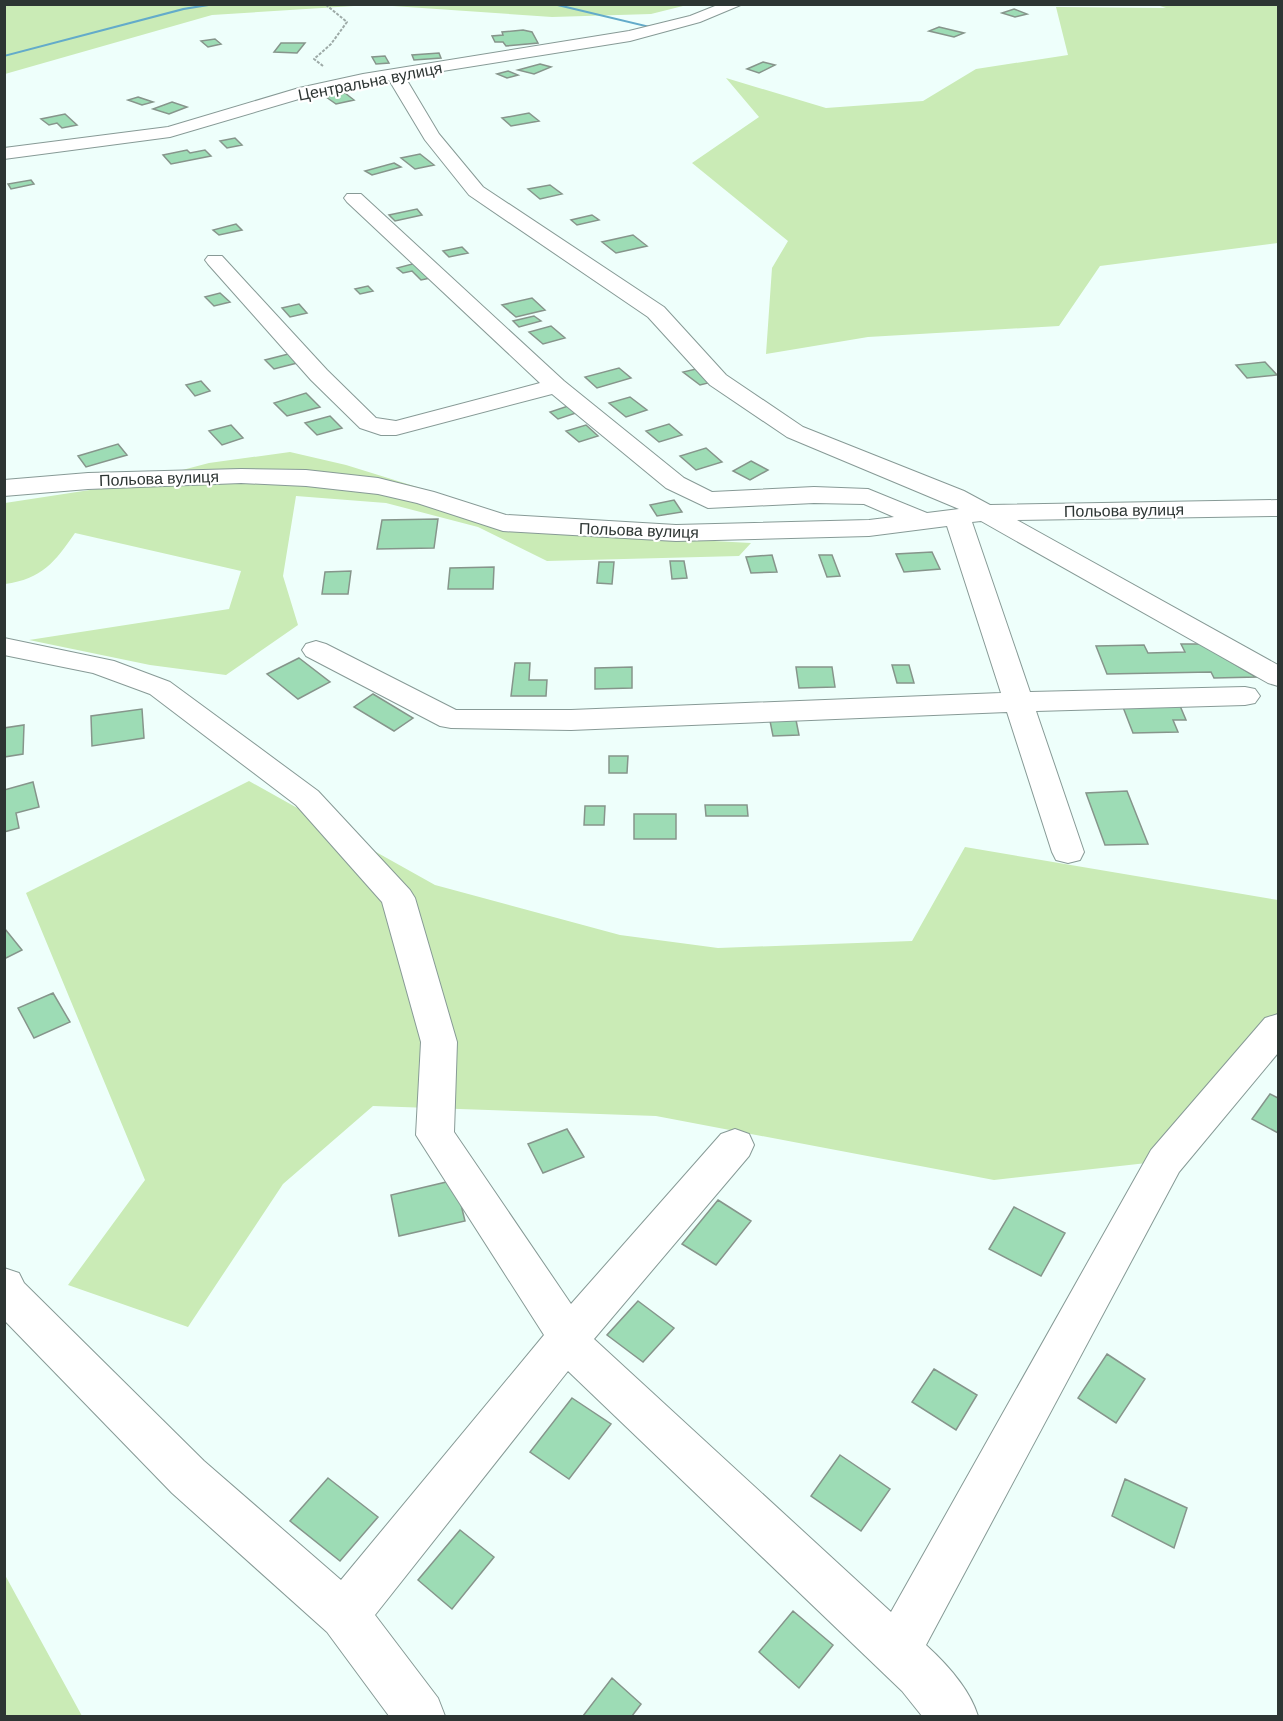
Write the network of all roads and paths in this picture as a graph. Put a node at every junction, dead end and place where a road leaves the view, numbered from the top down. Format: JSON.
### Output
{"nodes":[{"id":1,"x":325,"y":4,"type":"edge"},
{"id":2,"x":736,"y":4,"type":"edge"},
{"id":3,"x":395,"y":75,"type":"junction"},
{"id":4,"x":363,"y":79,"type":"junction"},
{"id":5,"x":4,"y":154,"type":"edge"},
{"id":6,"x":354,"y":198,"type":"dead end"},
{"id":7,"x":215,"y":260,"type":"dead end"},
{"id":8,"x":556,"y":386,"type":"junction"},
{"id":9,"x":4,"y":488,"type":"edge"},
{"id":10,"x":1278,"y":508,"type":"edge"},
{"id":11,"x":985,"y":513,"type":"junction"},
{"id":12,"x":957,"y":517,"type":"junction"},
{"id":13,"x":925,"y":521,"type":"junction"},
{"id":14,"x":4,"y":646,"type":"edge"},
{"id":15,"x":316,"y":650,"type":"dead end"},
{"id":16,"x":1278,"y":677,"type":"edge"},
{"id":17,"x":1245,"y":696,"type":"dead end"},
{"id":18,"x":1018,"y":702,"type":"junction"},
{"id":19,"x":1068,"y":852,"type":"dead end"},
{"id":20,"x":1278,"y":1028,"type":"edge"},
{"id":21,"x":735,"y":1145,"type":"dead end"},
{"id":22,"x":4,"y":1286,"type":"edge"},
{"id":23,"x":569,"y":1337,"type":"junction"},
{"id":24,"x":344,"y":1615,"type":"junction"},
{"id":25,"x":896,"y":1651,"type":"junction"},
{"id":26,"x":420,"y":1716,"type":"edge"},
{"id":27,"x":953,"y":1716,"type":"edge"}],
"edges":[{"from":1,"to":4,"type":"path"},
{"from":2,"to":3,"type":"street","name":"Центральна вулиця"},
{"from":3,"to":4,"type":"street","name":"Центральна вулиця"},
{"from":3,"to":11,"type":"street"},
{"from":4,"to":5,"type":"street","name":"Центральна вулиця"},
{"from":6,"to":8,"type":"street"},
{"from":7,"to":8,"type":"street"},
{"from":8,"to":13,"type":"street"},
{"from":9,"to":13,"type":"street","name":"Польова вулиця"},
{"from":10,"to":11,"type":"street","name":"Польова вулиця"},
{"from":11,"to":12,"type":"street","name":"Польова вулиця"},
{"from":11,"to":16,"type":"street"},
{"from":12,"to":13,"type":"street","name":"Польова вулиця"},
{"from":12,"to":18,"type":"street"},
{"from":14,"to":23,"type":"street"},
{"from":15,"to":18,"type":"street"},
{"from":17,"to":18,"type":"street"},
{"from":18,"to":19,"type":"street"},
{"from":20,"to":25,"type":"street"},
{"from":21,"to":23,"type":"street"},
{"from":22,"to":24,"type":"street"},
{"from":23,"to":24,"type":"street"},
{"from":23,"to":25,"type":"street"},
{"from":24,"to":26,"type":"street"},
{"from":25,"to":27,"type":"street"}]}
